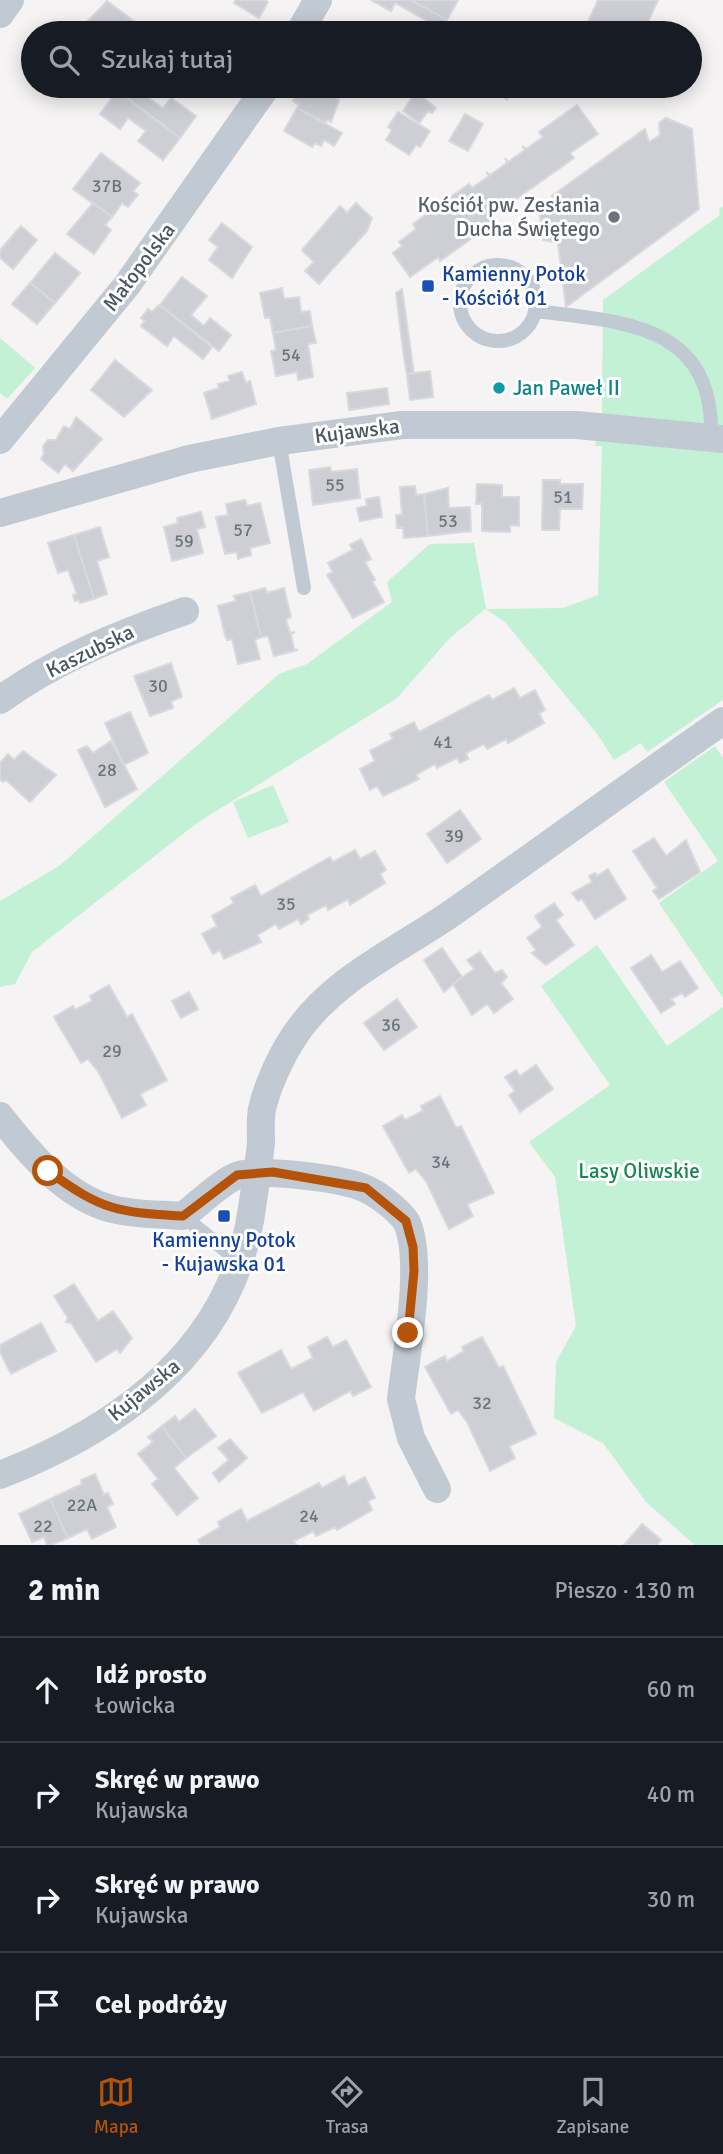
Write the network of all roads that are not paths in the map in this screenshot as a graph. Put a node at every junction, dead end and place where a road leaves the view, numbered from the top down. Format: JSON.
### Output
{"nodes":[{"id":1,"x":10,"y":0,"type":"edge"},
{"id":2,"x":318,"y":0,"type":"edge"},
{"id":3,"x":0,"y":14,"type":"edge"},
{"id":4,"x":306,"y":21,"type":"edge"},
{"id":5,"x":259,"y":98,"type":"edge"},
{"id":6,"x":536,"y":311,"type":"junction"},
{"id":7,"x":717,"y":439,"type":"edge"},
{"id":8,"x":0,"y":440,"type":"edge"},
{"id":9,"x":279,"y":441,"type":"junction"},
{"id":10,"x":0,"y":513,"type":"edge"},
{"id":11,"x":304,"y":588,"type":"dead end"},
{"id":12,"x":185,"y":611,"type":"dead end"},
{"id":13,"x":0,"y":700,"type":"edge"},
{"id":14,"x":723,"y":721,"type":"edge"},
{"id":15,"x":0,"y":1115,"type":"edge"},
{"id":16,"x":257,"y":1174,"type":"junction"},
{"id":17,"x":183,"y":1216,"type":"junction"},
{"id":18,"x":241,"y":1263,"type":"junction"},
{"id":19,"x":0,"y":1475,"type":"edge"},
{"id":20,"x":437,"y":1489,"type":"dead end"}],
"edges":[{"from":1,"to":3,"type":"street"},
{"from":2,"to":4,"type":"street"},
{"from":5,"to":8,"type":"street","name":"Małopolska"},
{"from":6,"to":6,"type":"lane"},
{"from":6,"to":7,"type":"lane"},
{"from":7,"to":9,"type":"street","name":"Kujawska"},
{"from":9,"to":10,"type":"street","name":"Kujawska"},
{"from":9,"to":11,"type":"lane"},
{"from":12,"to":13,"type":"street","name":"Kaszubska"},
{"from":14,"to":16,"type":"street","name":"Kujawska"},
{"from":15,"to":17,"type":"street"},
{"from":16,"to":17,"type":"street"},
{"from":16,"to":18,"type":"street","name":"Kujawska"},
{"from":16,"to":20,"type":"street"},
{"from":17,"to":18,"type":"lane"},
{"from":18,"to":19,"type":"street","name":"Kujawska"}]}
